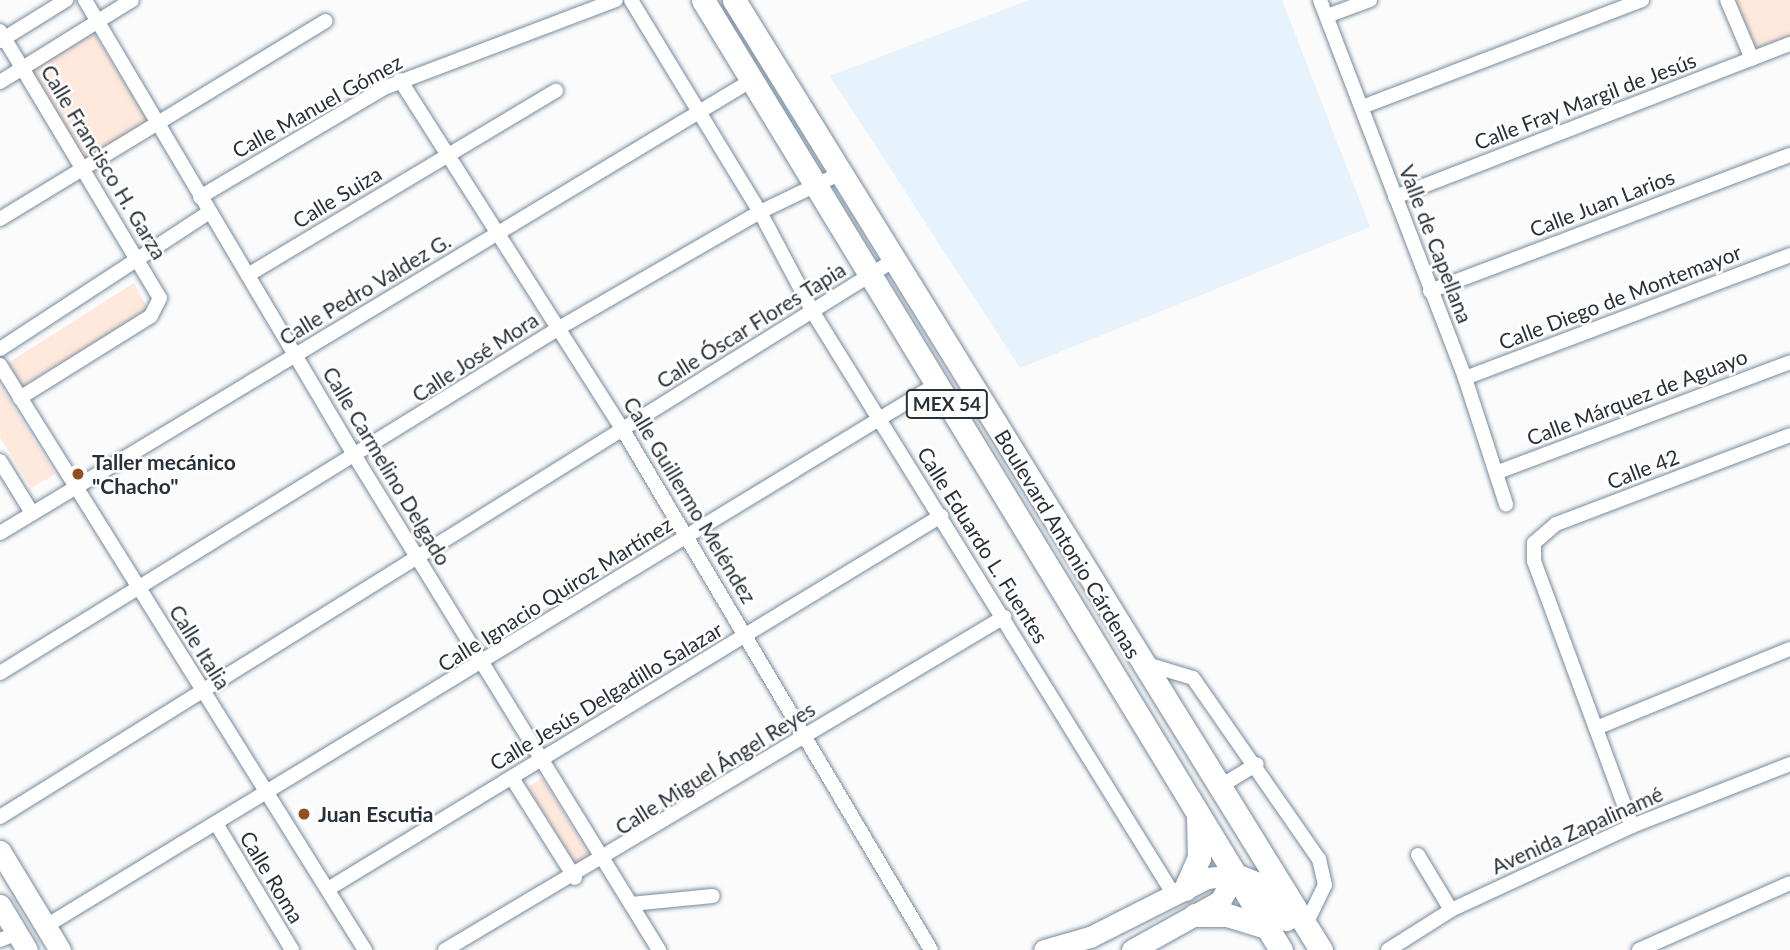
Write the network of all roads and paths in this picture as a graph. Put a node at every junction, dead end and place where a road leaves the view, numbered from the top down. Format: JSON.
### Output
{"nodes":[{"id":1,"x":66,"y":0,"type":"edge"},
{"id":2,"x":85,"y":0,"type":"edge"},
{"id":3,"x":132,"y":0,"type":"edge"},
{"id":4,"x":616,"y":0,"type":"edge"},
{"id":5,"x":631,"y":0,"type":"edge"},
{"id":6,"x":704,"y":0,"type":"edge"},
{"id":7,"x":734,"y":0,"type":"edge"},
{"id":8,"x":1320,"y":0,"type":"edge"},
{"id":9,"x":1370,"y":0,"type":"edge"},
{"id":10,"x":1642,"y":0,"type":"edge"},
{"id":11,"x":1727,"y":0,"type":"edge"},
{"id":12,"x":1327,"y":16,"type":"junction"},
{"id":13,"x":97,"y":21,"type":"junction"},
{"id":14,"x":326,"y":21,"type":"dead end"},
{"id":15,"x":2,"y":37,"type":"edge"},
{"id":16,"x":1790,"y":44,"type":"edge"},
{"id":17,"x":1752,"y":59,"type":"junction"},
{"id":18,"x":22,"y":68,"type":"junction"},
{"id":19,"x":400,"y":80,"type":"junction"},
{"id":20,"x":752,"y":80,"type":"junction"},
{"id":21,"x":0,"y":82,"type":"edge"},
{"id":22,"x":556,"y":91,"type":"dead end"},
{"id":23,"x":1362,"y":107,"type":"junction"},
{"id":24,"x":700,"y":112,"type":"junction"},
{"id":25,"x":156,"y":120,"type":"junction"},
{"id":26,"x":448,"y":155,"type":"junction"},
{"id":27,"x":1789,"y":158,"type":"edge"},
{"id":28,"x":82,"y":167,"type":"junction"},
{"id":29,"x":841,"y":173,"type":"junction"},
{"id":30,"x":814,"y":184,"type":"junction"},
{"id":31,"x":200,"y":197,"type":"junction"},
{"id":32,"x":1395,"y":197,"type":"junction"},
{"id":33,"x":209,"y":212,"type":"junction"},
{"id":34,"x":760,"y":212,"type":"junction"},
{"id":35,"x":0,"y":219,"type":"edge"},
{"id":36,"x":498,"y":232,"type":"junction"},
{"id":37,"x":1790,"y":255,"type":"edge"},
{"id":38,"x":138,"y":258,"type":"junction"},
{"id":39,"x":894,"y":260,"type":"junction"},
{"id":40,"x":248,"y":275,"type":"junction"},
{"id":41,"x":870,"y":275,"type":"junction"},
{"id":42,"x":1430,"y":291,"type":"junction"},
{"id":43,"x":814,"y":314,"type":"junction"},
{"id":44,"x":559,"y":328,"type":"junction"},
{"id":45,"x":0,"y":349,"type":"edge"},
{"id":46,"x":296,"y":355,"type":"junction"},
{"id":47,"x":1790,"y":362,"type":"edge"},
{"id":48,"x":0,"y":365,"type":"edge"},
{"id":49,"x":1465,"y":379,"type":"junction"},
{"id":50,"x":935,"y":385,"type":"junction"},
{"id":51,"x":20,"y":398,"type":"junction"},
{"id":52,"x":880,"y":419,"type":"junction"},
{"id":53,"x":623,"y":430,"type":"junction"},
{"id":54,"x":1790,"y":435,"type":"edge"},
{"id":55,"x":356,"y":458,"type":"junction"},
{"id":56,"x":0,"y":461,"type":"edge"},
{"id":57,"x":1498,"y":472,"type":"junction"},
{"id":58,"x":76,"y":487,"type":"junction"},
{"id":59,"x":1506,"y":505,"type":"dead end"},
{"id":60,"x":32,"y":513,"type":"junction"},
{"id":61,"x":941,"y":516,"type":"junction"},
{"id":62,"x":0,"y":533,"type":"edge"},
{"id":63,"x":688,"y":536,"type":"junction"},
{"id":64,"x":418,"y":561,"type":"junction"},
{"id":65,"x":140,"y":589,"type":"junction"},
{"id":66,"x":1004,"y":617,"type":"junction"},
{"id":67,"x":747,"y":634,"type":"junction"},
{"id":68,"x":1790,"y":649,"type":"edge"},
{"id":69,"x":1140,"y":662,"type":"junction"},
{"id":70,"x":484,"y":663,"type":"junction"},
{"id":71,"x":0,"y":673,"type":"edge"},
{"id":72,"x":203,"y":692,"type":"junction"},
{"id":73,"x":1596,"y":727,"type":"junction"},
{"id":74,"x":807,"y":736,"type":"junction"},
{"id":75,"x":542,"y":758,"type":"junction"},
{"id":76,"x":1257,"y":764,"type":"junction"},
{"id":77,"x":1790,"y":764,"type":"edge"},
{"id":78,"x":512,"y":778,"type":"junction"},
{"id":79,"x":1215,"y":780,"type":"junction"},
{"id":80,"x":268,"y":794,"type":"junction"},
{"id":81,"x":1196,"y":806,"type":"junction"},
{"id":82,"x":0,"y":817,"type":"edge"},
{"id":83,"x":216,"y":825,"type":"junction"},
{"id":84,"x":1632,"y":826,"type":"junction"},
{"id":85,"x":0,"y":851,"type":"edge"},
{"id":86,"x":1418,"y":855,"type":"dead end"},
{"id":87,"x":604,"y":860,"type":"junction"},
{"id":88,"x":1235,"y":875,"type":"junction"},
{"id":89,"x":575,"y":878,"type":"junction"},
{"id":90,"x":1790,"y":883,"type":"edge"},
{"id":91,"x":328,"y":889,"type":"junction"},
{"id":92,"x":1180,"y":892,"type":"junction"},
{"id":93,"x":713,"y":896,"type":"dead end"},
{"id":94,"x":631,"y":904,"type":"junction"},
{"id":95,"x":0,"y":905,"type":"edge"},
{"id":96,"x":1451,"y":909,"type":"junction"},
{"id":97,"x":1195,"y":915,"type":"junction"},
{"id":98,"x":1301,"y":916,"type":"junction"},
{"id":99,"x":46,"y":926,"type":"junction"},
{"id":100,"x":1266,"y":927,"type":"junction"},
{"id":101,"x":14,"y":941,"type":"edge"},
{"id":102,"x":60,"y":950,"type":"edge"},
{"id":103,"x":292,"y":950,"type":"edge"},
{"id":104,"x":365,"y":950,"type":"edge"},
{"id":105,"x":445,"y":950,"type":"edge"},
{"id":106,"x":659,"y":950,"type":"edge"},
{"id":107,"x":931,"y":950,"type":"edge"},
{"id":108,"x":1044,"y":950,"type":"edge"},
{"id":109,"x":1132,"y":950,"type":"edge"},
{"id":110,"x":1281,"y":950,"type":"edge"},
{"id":111,"x":1308,"y":950,"type":"edge"},
{"id":112,"x":1321,"y":950,"type":"edge"},
{"id":113,"x":1388,"y":950,"type":"edge"},
{"id":114,"x":1639,"y":950,"type":"edge"}],
"edges":[{"from":1,"to":15,"type":"street"},
{"from":2,"to":13,"type":"street","name":"Calle Carmelino Delgado"},
{"from":3,"to":13,"type":"street"},
{"from":4,"to":19,"type":"street","name":"Calle Manuel Gómez"},
{"from":5,"to":24,"type":"street","name":"Calle Eduardo L. Fuentes"},
{"from":6,"to":20,"type":"main road","name":"Boulevard Antonio Cárdenas","number":"MEX 54"},
{"from":7,"to":29,"type":"main road","name":"Boulevard Antonio Cárdenas","number":"MEX 54"},
{"from":8,"to":12,"type":"street","name":"Valle de Capellana"},
{"from":9,"to":12,"type":"street"},
{"from":10,"to":23,"type":"street"},
{"from":11,"to":17,"type":"street"},
{"from":12,"to":23,"type":"street","name":"Valle de Capellana"},
{"from":13,"to":18,"type":"street"},
{"from":13,"to":25,"type":"street","name":"Calle Carmelino Delgado"},
{"from":14,"to":25,"type":"street"},
{"from":15,"to":18,"type":"street","name":"Calle Francisco H. Garza"},
{"from":16,"to":17,"type":"street","name":"Calle Fray Margil de Jesús"},
{"from":17,"to":32,"type":"street","name":"Calle Fray Margil de Jesús"},
{"from":18,"to":21,"type":"street"},
{"from":18,"to":28,"type":"street","name":"Calle Francisco H. Garza"},
{"from":19,"to":26,"type":"street","name":"Calle Guillermo Meléndez"},
{"from":19,"to":31,"type":"street","name":"Calle Manuel Gómez"},
{"from":20,"to":24,"type":"street","name":"Calle Pedro Valdez G."},
{"from":20,"to":30,"type":"main road","name":"Boulevard Antonio Cárdenas","number":"MEX 54"},
{"from":22,"to":26,"type":"street","name":"Calle Suiza"},
{"from":23,"to":32,"type":"street","name":"Valle de Capellana"},
{"from":24,"to":34,"type":"street","name":"Calle Eduardo L. Fuentes"},
{"from":24,"to":36,"type":"street","name":"Calle Pedro Valdez G."},
{"from":25,"to":28,"type":"street"},
{"from":25,"to":31,"type":"street","name":"Calle Carmelino Delgado"},
{"from":26,"to":36,"type":"street","name":"Calle Guillermo Meléndez"},
{"from":26,"to":40,"type":"street","name":"Calle Suiza"},
{"from":27,"to":42,"type":"street","name":"Calle Juan Larios"},
{"from":28,"to":35,"type":"street"},
{"from":28,"to":38,"type":"street","name":"Calle Francisco H. Garza"},
{"from":29,"to":30,"type":"street","name":"Calle José Mora"},
{"from":29,"to":39,"type":"main road","name":"Boulevard Antonio Cárdenas","number":"MEX 54"},
{"from":30,"to":34,"type":"street","name":"Calle José Mora"},
{"from":30,"to":41,"type":"main road","name":"Boulevard Antonio Cárdenas","number":"MEX 54"},
{"from":31,"to":33,"type":"street","name":"Calle Carmelino Delgado"},
{"from":32,"to":42,"type":"street","name":"Valle de Capellana"},
{"from":33,"to":38,"type":"street"},
{"from":33,"to":40,"type":"street","name":"Calle Carmelino Delgado"},
{"from":34,"to":43,"type":"street","name":"Calle Eduardo L. Fuentes"},
{"from":34,"to":44,"type":"street","name":"Calle José Mora"},
{"from":36,"to":44,"type":"street","name":"Calle Guillermo Meléndez"},
{"from":36,"to":46,"type":"street","name":"Calle Pedro Valdez G."},
{"from":37,"to":49,"type":"street","name":"Calle Diego de Montemayor"},
{"from":38,"to":45,"type":"street"},
{"from":38,"to":51,"type":"street","name":"Calle Francisco H. Garza"},
{"from":39,"to":41,"type":"street","name":"Calle Óscar Flores Tapia"},
{"from":39,"to":69,"type":"main road","name":"Boulevard Antonio Cárdenas","number":"MEX 54"},
{"from":40,"to":46,"type":"street","name":"Calle Carmelino Delgado"},
{"from":41,"to":43,"type":"street","name":"Calle Óscar Flores Tapia"},
{"from":41,"to":50,"type":"main road","name":"Boulevard Antonio Cárdenas","number":"MEX 54"},
{"from":42,"to":49,"type":"street","name":"Valle de Capellana"},
{"from":43,"to":52,"type":"street","name":"Calle Eduardo L. Fuentes"},
{"from":43,"to":53,"type":"street","name":"Calle Óscar Flores Tapia"},
{"from":44,"to":53,"type":"street","name":"Calle Guillermo Meléndez"},
{"from":44,"to":55,"type":"street","name":"Calle José Mora"},
{"from":46,"to":55,"type":"street","name":"Calle Carmelino Delgado"},
{"from":46,"to":58,"type":"street","name":"Calle Pedro Valdez G."},
{"from":47,"to":57,"type":"street","name":"Calle Márquez de Aguayo"},
{"from":48,"to":51,"type":"street","name":"Calle Italia"},
{"from":49,"to":57,"type":"street","name":"Valle de Capellana"},
{"from":50,"to":52,"type":"street","name":"Calle Ignacio Quiroz Martínez"},
{"from":50,"to":81,"type":"main road","name":"Boulevard Antonio Cárdenas","number":"MEX 54"},
{"from":51,"to":58,"type":"street","name":"Calle Italia"},
{"from":52,"to":61,"type":"street","name":"Calle Eduardo L. Fuentes"},
{"from":52,"to":63,"type":"street","name":"Calle Ignacio Quiroz Martínez"},
{"from":53,"to":63,"type":"street","name":"Calle Guillermo Meléndez"},
{"from":53,"to":64,"type":"street","name":"Calle Óscar Flores Tapia"},
{"from":54,"to":73,"type":"street","name":"Calle 42"},
{"from":55,"to":64,"type":"street","name":"Calle Carmelino Delgado"},
{"from":55,"to":65,"type":"street","name":"Calle José Mora"},
{"from":56,"to":60,"type":"street"},
{"from":57,"to":59,"type":"street","name":"Valle de Capellana"},
{"from":58,"to":60,"type":"street","name":"Calle Pedro Valdez G."},
{"from":58,"to":65,"type":"street","name":"Calle Italia"},
{"from":60,"to":62,"type":"street","name":"Calle Pedro Valdez G."},
{"from":61,"to":66,"type":"street","name":"Calle Eduardo L. Fuentes"},
{"from":61,"to":67,"type":"street","name":"Calle Jesús Delgadillo Salazar"},
{"from":63,"to":67,"type":"street","name":"Calle Guillermo Meléndez"},
{"from":63,"to":70,"type":"street","name":"Calle Ignacio Quiroz Martínez"},
{"from":64,"to":70,"type":"street","name":"Calle Carmelino Delgado"},
{"from":64,"to":72,"type":"street","name":"Calle Óscar Flores Tapia"},
{"from":65,"to":71,"type":"street","name":"Calle José Mora"},
{"from":65,"to":72,"type":"street","name":"Calle Italia"},
{"from":66,"to":74,"type":"street","name":"Calle Miguel Ángel Reyes"},
{"from":66,"to":92,"type":"street","name":"Calle Eduardo L. Fuentes"},
{"from":67,"to":74,"type":"street","name":"Calle Guillermo Meléndez"},
{"from":67,"to":75,"type":"street","name":"Calle Jesús Delgadillo Salazar"},
{"from":68,"to":73,"type":"street"},
{"from":69,"to":76,"type":"street"},
{"from":69,"to":79,"type":"main road","name":"Boulevard Antonio Cárdenas","number":"MEX 54"},
{"from":70,"to":75,"type":"street","name":"Calle Carmelino Delgado"},
{"from":70,"to":80,"type":"street","name":"Calle Ignacio Quiroz Martínez"},
{"from":72,"to":80,"type":"street","name":"Calle Italia"},
{"from":72,"to":82,"type":"street","name":"Calle Óscar Flores Tapia"},
{"from":73,"to":84,"type":"street"},
{"from":74,"to":87,"type":"street","name":"Calle Miguel Ángel Reyes"},
{"from":74,"to":107,"type":"street","name":"Calle Guillermo Meléndez"},
{"from":75,"to":78,"type":"street","name":"Calle Jesús Delgadillo Salazar"},
{"from":75,"to":87,"type":"street","name":"Calle Carmelino Delgado"},
{"from":76,"to":79,"type":"street"},
{"from":76,"to":98,"type":"street"},
{"from":77,"to":84,"type":"street","name":"Avenida Zapalinamé"},
{"from":78,"to":89,"type":"street"},
{"from":78,"to":91,"type":"street","name":"Calle Jesús Delgadillo Salazar"},
{"from":79,"to":88,"type":"main road"},
{"from":79,"to":98,"type":"main road","name":"Boulevard Antonio Cárdenas","number":"MEX 54"},
{"from":80,"to":83,"type":"street","name":"Calle Ignacio Quiroz Martínez"},
{"from":80,"to":91,"type":"street","name":"Calle Italia"},
{"from":81,"to":88,"type":"main road","name":"Boulevard Antonio Cárdenas","number":"MEX 54"},
{"from":81,"to":92,"type":"main road"},
{"from":83,"to":99,"type":"street","name":"Calle Ignacio Quiroz Martínez"},
{"from":83,"to":103,"type":"street","name":"Calle Roma"},
{"from":84,"to":96,"type":"street","name":"Avenida Zapalinamé"},
{"from":85,"to":99,"type":"street"},
{"from":86,"to":96,"type":"street"},
{"from":87,"to":89,"type":"street","name":"Calle Miguel Ángel Reyes"},
{"from":87,"to":94,"type":"street","name":"Calle Carmelino Delgado"},
{"from":88,"to":92,"type":"street"},
{"from":88,"to":97,"type":"street"},
{"from":88,"to":100,"type":"main road","number":"MEX 54"},
{"from":88,"to":111,"type":"main road"},
{"from":89,"to":105,"type":"street","name":"Calle Miguel Ángel Reyes"},
{"from":90,"to":114,"type":"street"},
{"from":91,"to":104,"type":"street","name":"Calle Italia"},
{"from":92,"to":108,"type":"street"},
{"from":93,"to":94,"type":"street"},
{"from":94,"to":106,"type":"street","name":"Calle Carmelino Delgado"},
{"from":95,"to":101,"type":"street"},
{"from":96,"to":113,"type":"street","name":"Avenida Zapalinamé"},
{"from":97,"to":100,"type":"main road"},
{"from":97,"to":109,"type":"street"},
{"from":98,"to":112,"type":"main road","number":"MEX 54"},
{"from":99,"to":102,"type":"street"},
{"from":100,"to":110,"type":"main road","number":"MEX 54"}]}
